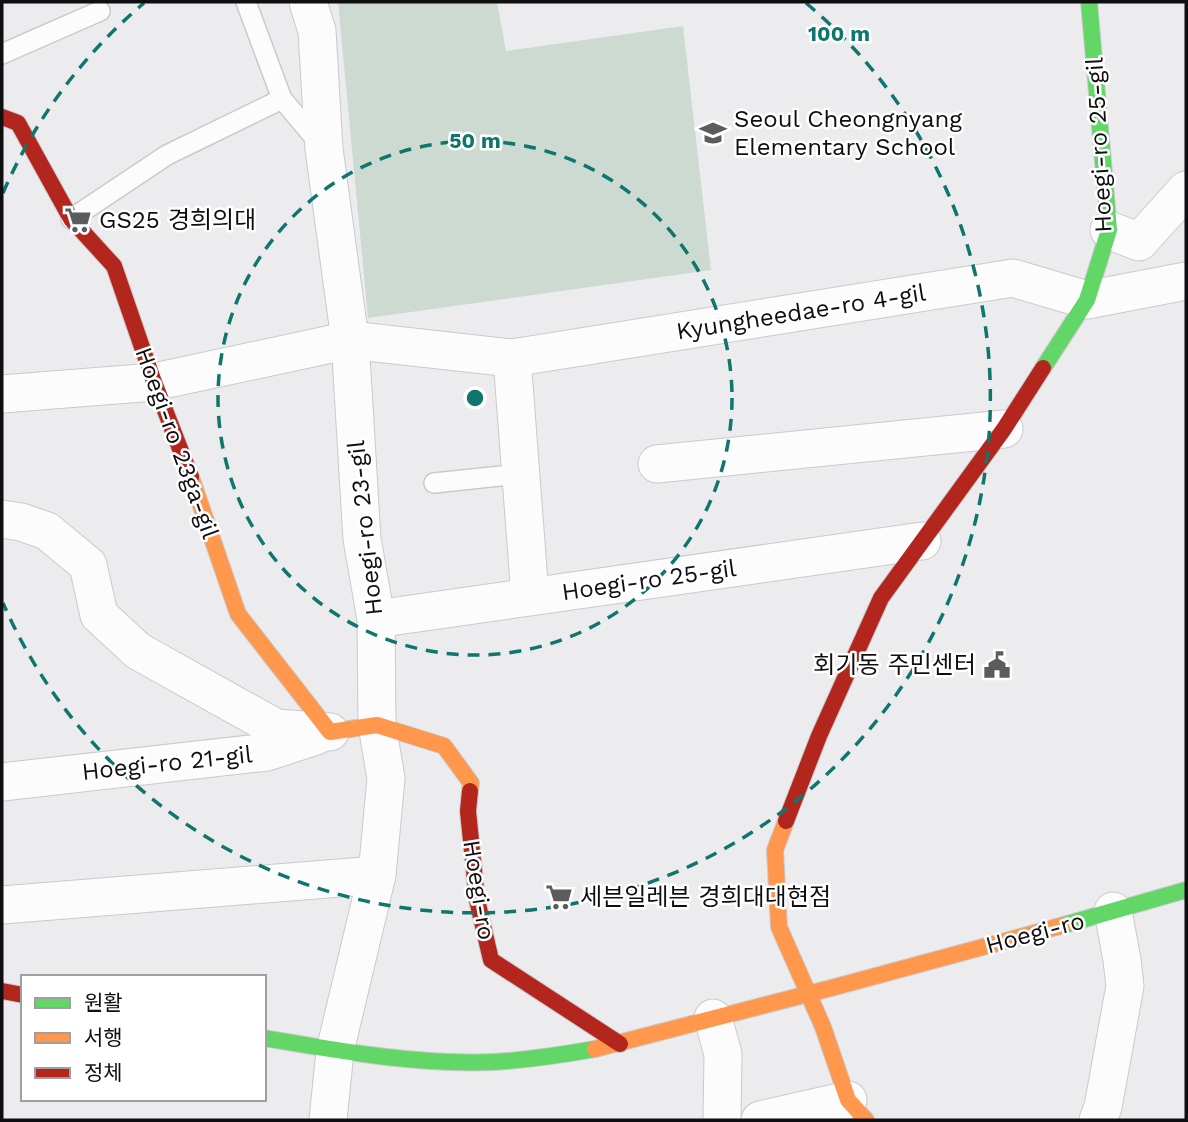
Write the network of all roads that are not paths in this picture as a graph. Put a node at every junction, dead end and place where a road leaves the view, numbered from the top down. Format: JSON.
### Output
{"nodes":[{"id":1,"x":246,"y":2,"type":"edge"},
{"id":2,"x":308,"y":2,"type":"edge"},
{"id":3,"x":1089,"y":2,"type":"edge"},
{"id":4,"x":100,"y":11,"type":"dead end"},
{"id":5,"x":2,"y":54,"type":"edge"},
{"id":6,"x":282,"y":99,"type":"junction"},
{"id":7,"x":2,"y":117,"type":"edge"},
{"id":8,"x":324,"y":149,"type":"junction"},
{"id":9,"x":1186,"y":190,"type":"edge"},
{"id":10,"x":71,"y":219,"type":"junction"},
{"id":11,"x":1109,"y":230,"type":"junction"},
{"id":12,"x":1186,"y":281,"type":"edge"},
{"id":13,"x":1087,"y":300,"type":"junction"},
{"id":14,"x":350,"y":340,"type":"junction"},
{"id":15,"x":511,"y":350,"type":"junction"},
{"id":16,"x":154,"y":382,"type":"junction"},
{"id":17,"x":2,"y":394,"type":"edge"},
{"id":18,"x":1004,"y":429,"type":"junction"},
{"id":19,"x":657,"y":464,"type":"dead end"},
{"id":20,"x":520,"y":474,"type":"junction"},
{"id":21,"x":435,"y":482,"type":"dead end"},
{"id":22,"x":2,"y":519,"type":"edge"},
{"id":23,"x":922,"y":541,"type":"junction"},
{"id":24,"x":530,"y":596,"type":"junction"},
{"id":25,"x":376,"y":619,"type":"junction"},
{"id":26,"x":377,"y":725,"type":"junction"},
{"id":27,"x":330,"y":732,"type":"junction"},
{"id":28,"x":2,"y":782,"type":"edge"},
{"id":29,"x":377,"y":875,"type":"junction"},
{"id":30,"x":1186,"y":890,"type":"edge"},
{"id":31,"x":2,"y":905,"type":"edge"},
{"id":32,"x":1113,"y":911,"type":"junction"},
{"id":33,"x":2,"y":991,"type":"edge"},
{"id":34,"x":21,"y":995,"type":"edge"},
{"id":35,"x":810,"y":995,"type":"junction"},
{"id":36,"x":713,"y":1018,"type":"junction"},
{"id":37,"x":266,"y":1038,"type":"edge"},
{"id":38,"x":620,"y":1044,"type":"junction"},
{"id":39,"x":335,"y":1051,"type":"junction"},
{"id":40,"x":857,"y":1110,"type":"edge"},
{"id":41,"x":328,"y":1120,"type":"edge"},
{"id":42,"x":722,"y":1120,"type":"edge"},
{"id":43,"x":760,"y":1120,"type":"edge"},
{"id":44,"x":1098,"y":1120,"type":"edge"}],
"edges":[{"from":1,"to":6,"type":"lane"},
{"from":2,"to":8,"type":"street","name":"Hoegi-ro 23-gil"},
{"from":3,"to":11,"type":"street","name":"Hoegi-ro 25-gil"},
{"from":4,"to":5,"type":"lane"},
{"from":6,"to":8,"type":"lane"},
{"from":6,"to":10,"type":"lane"},
{"from":7,"to":10,"type":"street","name":"Hoegi-ro 23ga-gil"},
{"from":8,"to":14,"type":"street","name":"Hoegi-ro 23-gil"},
{"from":9,"to":11,"type":"street"},
{"from":10,"to":16,"type":"street","name":"Hoegi-ro 23ga-gil"},
{"from":11,"to":13,"type":"street","name":"Hoegi-ro 25-gil"},
{"from":12,"to":13,"type":"street"},
{"from":13,"to":15,"type":"street","name":"Kyungheedae-ro 4-gil"},
{"from":13,"to":18,"type":"street","name":"Hoegi-ro 25-gil"},
{"from":14,"to":15,"type":"street","name":"Kyungheedae-ro 4-gil"},
{"from":14,"to":16,"type":"street","name":"Kyungheedae-ro 4-gil"},
{"from":14,"to":25,"type":"street","name":"Hoegi-ro 23-gil"},
{"from":15,"to":20,"type":"street"},
{"from":16,"to":17,"type":"street","name":"Kyungheedae-ro 4-gil"},
{"from":16,"to":27,"type":"street","name":"Hoegi-ro 23ga-gil"},
{"from":18,"to":19,"type":"street"},
{"from":18,"to":23,"type":"street","name":"Hoegi-ro 25-gil"},
{"from":20,"to":21,"type":"lane"},
{"from":20,"to":24,"type":"street"},
{"from":22,"to":27,"type":"street"},
{"from":23,"to":24,"type":"street","name":"Hoegi-ro 25-gil"},
{"from":23,"to":35,"type":"street","name":"Hoegi-ro 25-gil"},
{"from":24,"to":25,"type":"street","name":"Hoegi-ro 25-gil"},
{"from":25,"to":26,"type":"street","name":"Hoegi-ro 23-gil"},
{"from":26,"to":27,"type":"street"},
{"from":26,"to":29,"type":"street","name":"Hoegi-ro 23-gil"},
{"from":26,"to":38,"type":"street","name":"Hoegi-ro"},
{"from":27,"to":28,"type":"street","name":"Hoegi-ro 21-gil"},
{"from":29,"to":31,"type":"street"},
{"from":29,"to":39,"type":"street","name":"Hoegi-ro 23-gil"},
{"from":30,"to":32,"type":"street","name":"Hoegi-ro"},
{"from":32,"to":35,"type":"street","name":"Hoegi-ro"},
{"from":32,"to":44,"type":"street","name":"Hoegi-ro"},
{"from":33,"to":34,"type":"street"},
{"from":35,"to":36,"type":"street","name":"Hoegi-ro"},
{"from":35,"to":40,"type":"street","name":"Hoegi-ro 25-gil"},
{"from":36,"to":38,"type":"street","name":"Hoegi-ro"},
{"from":36,"to":42,"type":"street"},
{"from":37,"to":39,"type":"street","name":"Hoegi-ro"},
{"from":38,"to":39,"type":"street","name":"Hoegi-ro"},
{"from":39,"to":41,"type":"street"},
{"from":40,"to":43,"type":"street"}]}
